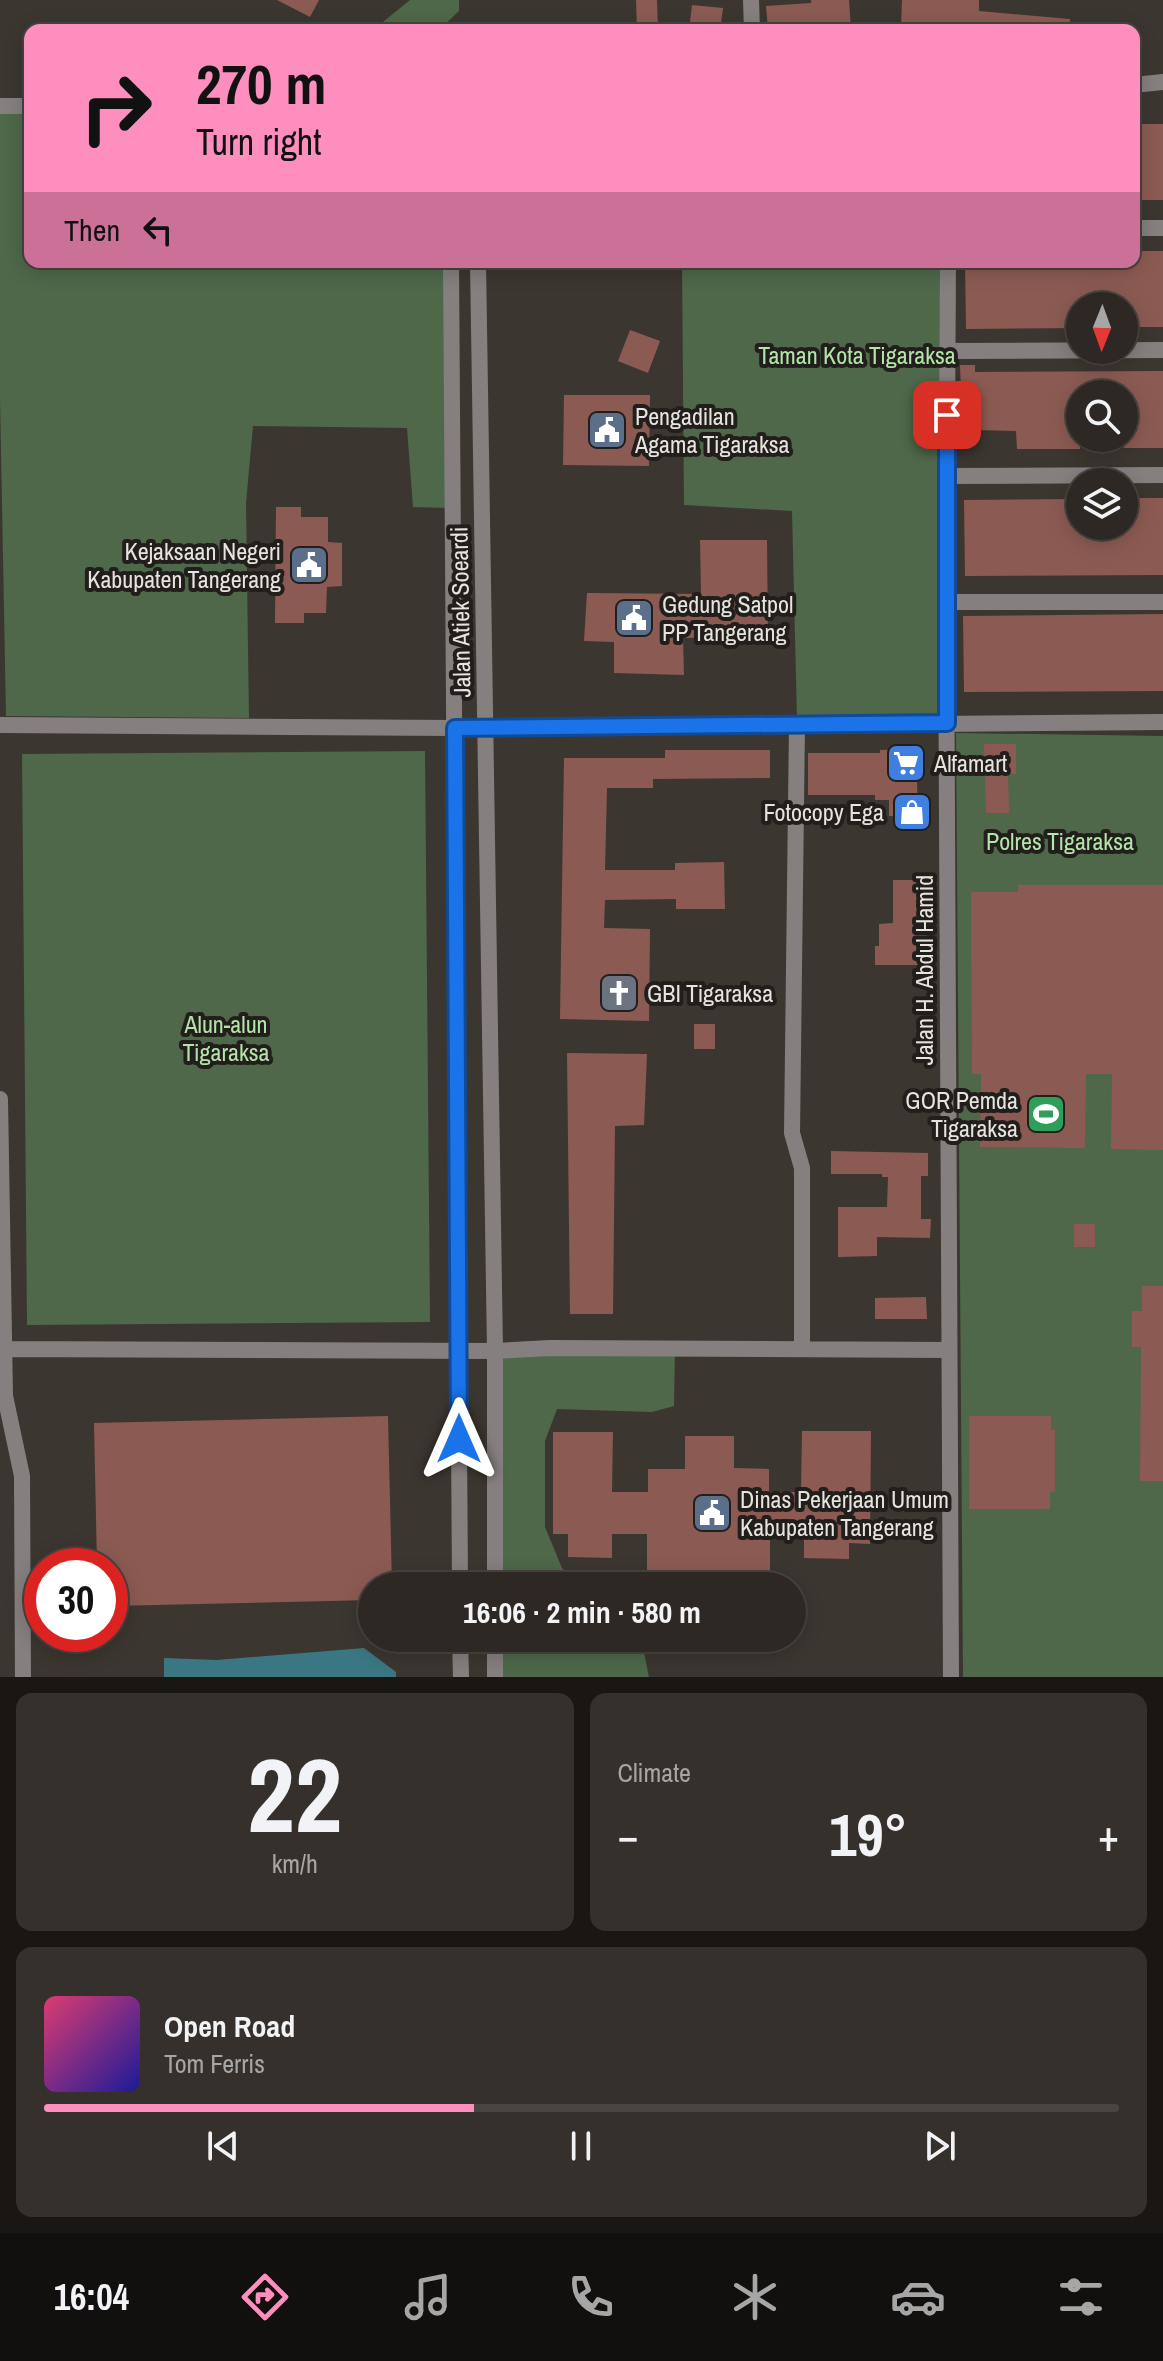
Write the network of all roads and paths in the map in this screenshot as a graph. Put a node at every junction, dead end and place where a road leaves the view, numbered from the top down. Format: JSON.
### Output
{"nodes":[{"id":1,"x":751,"y":0,"type":"edge"},
{"id":2,"x":752,"y":24,"type":"edge"},
{"id":3,"x":1163,"y":82,"type":"edge"},
{"id":4,"x":1140,"y":84,"type":"edge"},
{"id":5,"x":0,"y":106,"type":"edge"},
{"id":6,"x":24,"y":106,"type":"edge"},
{"id":7,"x":1140,"y":228,"type":"edge"},
{"id":8,"x":1163,"y":228,"type":"edge"},
{"id":9,"x":451,"y":268,"type":"edge"},
{"id":10,"x":478,"y":268,"type":"edge"},
{"id":11,"x":948,"y":268,"type":"edge"},
{"id":12,"x":1163,"y":350,"type":"edge"},
{"id":13,"x":948,"y":351,"type":"junction"},
{"id":14,"x":1163,"y":475,"type":"edge"},
{"id":15,"x":947,"y":476,"type":"junction"},
{"id":16,"x":946,"y":602,"type":"junction"},
{"id":17,"x":1163,"y":602,"type":"edge"},
{"id":18,"x":1163,"y":722,"type":"edge"},
{"id":19,"x":947,"y":723,"type":"junction"},
{"id":20,"x":797,"y":724,"type":"junction"},
{"id":21,"x":0,"y":725,"type":"edge"},
{"id":22,"x":486,"y":727,"type":"junction"},
{"id":23,"x":455,"y":728,"type":"junction"},
{"id":24,"x":0,"y":1099,"type":"edge"},
{"id":25,"x":802,"y":1348,"type":"junction"},
{"id":26,"x":2,"y":1349,"type":"edge"},
{"id":27,"x":948,"y":1350,"type":"junction"},
{"id":28,"x":458,"y":1351,"type":"junction"},
{"id":29,"x":495,"y":1351,"type":"junction"},
{"id":30,"x":460,"y":1572,"type":"edge"},
{"id":31,"x":495,"y":1572,"type":"edge"},
{"id":32,"x":460,"y":1652,"type":"edge"},
{"id":33,"x":495,"y":1652,"type":"edge"},
{"id":34,"x":23,"y":1677,"type":"edge"},
{"id":35,"x":461,"y":1677,"type":"edge"},
{"id":36,"x":495,"y":1677,"type":"edge"},
{"id":37,"x":951,"y":1677,"type":"edge"}],
"edges":[{"from":1,"to":2,"type":"street"},
{"from":3,"to":4,"type":"street"},
{"from":5,"to":6,"type":"street"},
{"from":7,"to":8,"type":"street"},
{"from":9,"to":23,"type":"street","name":"Jalan Atiek Soeardi"},
{"from":10,"to":22,"type":"street","name":"Jalan Atiek Soeardi"},
{"from":11,"to":13,"type":"street","name":"Jalan H. Abdul Hamid"},
{"from":12,"to":13,"type":"street"},
{"from":13,"to":15,"type":"street","name":"Jalan H. Abdul Hamid"},
{"from":14,"to":15,"type":"street"},
{"from":15,"to":16,"type":"street","name":"Jalan H. Abdul Hamid"},
{"from":16,"to":17,"type":"street"},
{"from":16,"to":19,"type":"street","name":"Jalan H. Abdul Hamid"},
{"from":18,"to":19,"type":"street"},
{"from":19,"to":20,"type":"street"},
{"from":19,"to":27,"type":"street","name":"Jalan H. Abdul Hamid"},
{"from":20,"to":22,"type":"street"},
{"from":20,"to":25,"type":"street"},
{"from":21,"to":23,"type":"street"},
{"from":22,"to":23,"type":"street"},
{"from":22,"to":29,"type":"street","name":"Jalan Atiek Soeardi"},
{"from":23,"to":28,"type":"street","name":"Jalan Atiek Soeardi"},
{"from":24,"to":26,"type":"street"},
{"from":25,"to":27,"type":"street"},
{"from":25,"to":29,"type":"street"},
{"from":26,"to":28,"type":"street"},
{"from":26,"to":34,"type":"street"},
{"from":27,"to":37,"type":"street","name":"Jalan H. Abdul Hamid"},
{"from":28,"to":29,"type":"street"},
{"from":28,"to":30,"type":"street","name":"Jalan Atiek Soeardi"},
{"from":29,"to":31,"type":"street","name":"Jalan Atiek Soeardi"},
{"from":32,"to":35,"type":"street"},
{"from":33,"to":36,"type":"street"}]}
